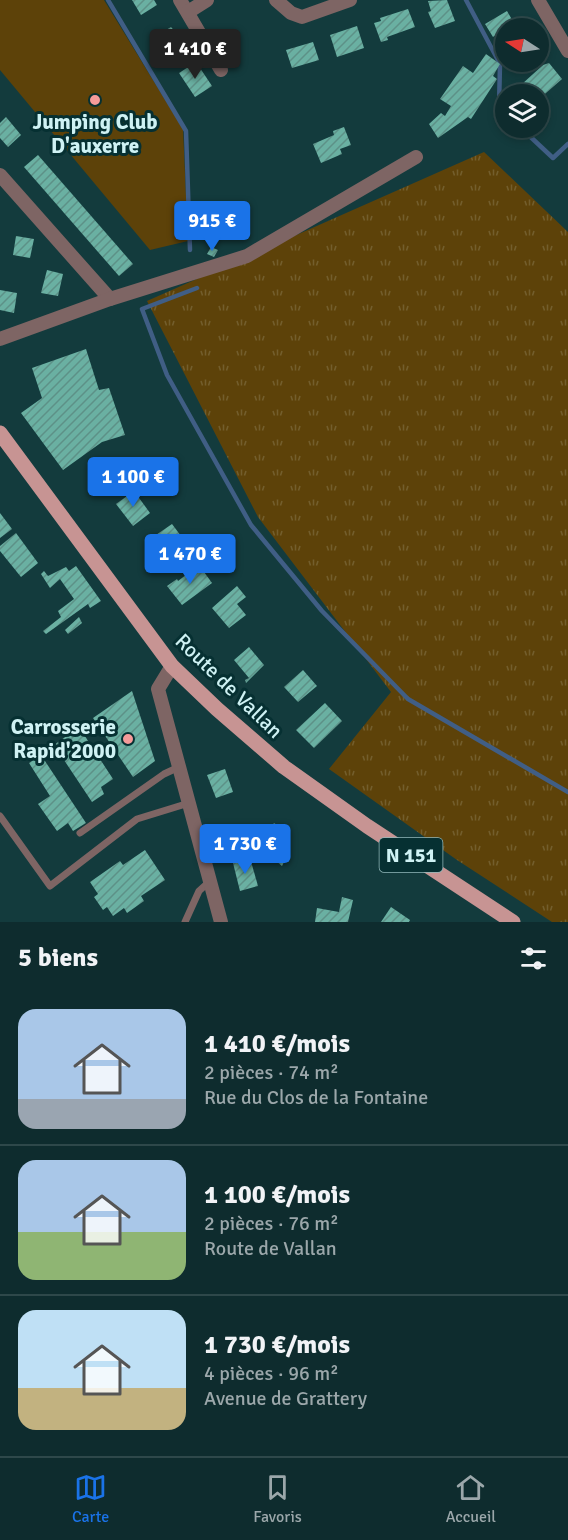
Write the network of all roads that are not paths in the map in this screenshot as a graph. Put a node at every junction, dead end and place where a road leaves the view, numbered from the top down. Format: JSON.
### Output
{"nodes":[{"id":1,"x":207,"y":0,"type":"edge"},
{"id":2,"x":276,"y":0,"type":"edge"},
{"id":3,"x":350,"y":0,"type":"edge"},
{"id":4,"x":538,"y":0,"type":"edge"},
{"id":5,"x":184,"y":6,"type":"edge"},
{"id":6,"x":568,"y":51,"type":"edge"},
{"id":7,"x":221,"y":70,"type":"dead end"},
{"id":8,"x":416,"y":157,"type":"dead end"},
{"id":9,"x":0,"y":175,"type":"edge"},
{"id":10,"x":110,"y":299,"type":"junction"},
{"id":11,"x":0,"y":339,"type":"edge"},
{"id":12,"x":0,"y":432,"type":"edge"},
{"id":13,"x":172,"y":666,"type":"junction"},
{"id":14,"x":179,"y":767,"type":"junction"},
{"id":15,"x":189,"y":803,"type":"junction"},
{"id":16,"x":0,"y":816,"type":"edge"},
{"id":17,"x":80,"y":833,"type":"dead end"},
{"id":18,"x":210,"y":881,"type":"junction"},
{"id":19,"x":185,"y":922,"type":"edge"},
{"id":20,"x":221,"y":922,"type":"edge"},
{"id":21,"x":513,"y":922,"type":"edge"}],
"edges":[{"from":1,"to":5,"type":"street"},
{"from":2,"to":3,"type":"street"},
{"from":4,"to":6,"type":"street"},
{"from":5,"to":7,"type":"street"},
{"from":8,"to":10,"type":"street"},
{"from":9,"to":10,"type":"street"},
{"from":10,"to":11,"type":"street"},
{"from":12,"to":13,"type":"main road","name":"Route de Vallan","number":"N 151"},
{"from":13,"to":14,"type":"street"},
{"from":13,"to":21,"type":"main road","name":"Route de Vallan","number":"N 151"},
{"from":14,"to":15,"type":"street"},
{"from":14,"to":17,"type":"lane"},
{"from":15,"to":16,"type":"lane"},
{"from":15,"to":18,"type":"street"},
{"from":18,"to":19,"type":"lane"},
{"from":18,"to":20,"type":"street"}]}
